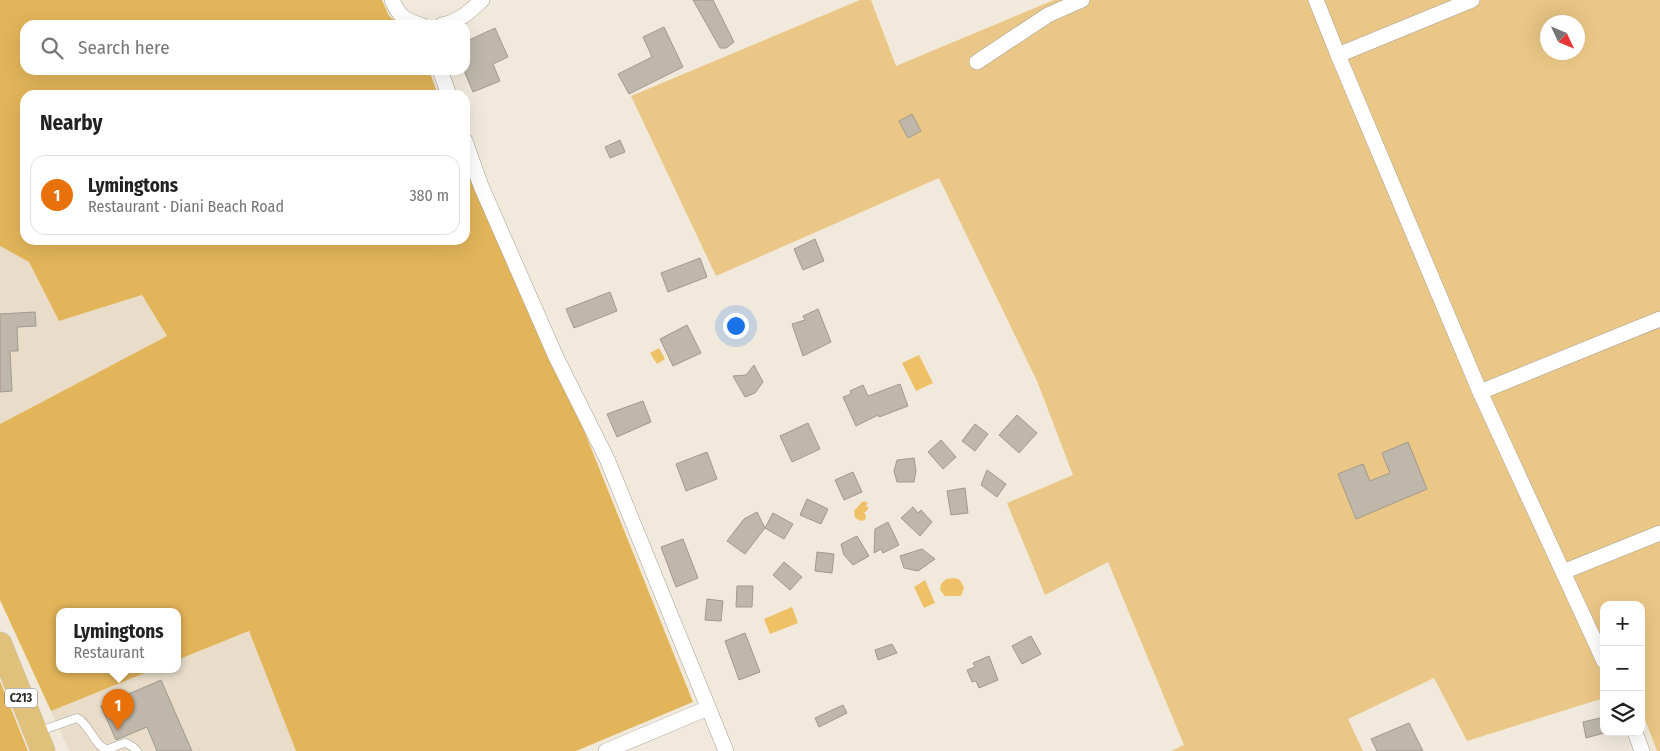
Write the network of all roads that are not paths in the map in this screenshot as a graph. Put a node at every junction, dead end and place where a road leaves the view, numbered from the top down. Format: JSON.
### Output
{"nodes":[{"id":1,"x":392,"y":0,"type":"edge"},
{"id":2,"x":482,"y":0,"type":"edge"},
{"id":3,"x":1082,"y":0,"type":"edge"},
{"id":4,"x":1316,"y":0,"type":"edge"},
{"id":5,"x":1472,"y":0,"type":"edge"},
{"id":6,"x":406,"y":20,"type":"edge"},
{"id":7,"x":458,"y":20,"type":"edge"},
{"id":8,"x":1338,"y":55,"type":"junction"},
{"id":9,"x":977,"y":62,"type":"dead end"},
{"id":10,"x":442,"y":75,"type":"edge"},
{"id":11,"x":447,"y":90,"type":"edge"},
{"id":12,"x":470,"y":155,"type":"edge"},
{"id":13,"x":1660,"y":319,"type":"edge"},
{"id":14,"x":1480,"y":392,"type":"junction"},
{"id":15,"x":1660,"y":534,"type":"edge"},
{"id":16,"x":1562,"y":572,"type":"junction"},
{"id":17,"x":0,"y":644,"type":"edge"},
{"id":18,"x":1600,"y":653,"type":"edge"},
{"id":19,"x":708,"y":708,"type":"junction"},
{"id":20,"x":1636,"y":736,"type":"edge"},
{"id":21,"x":39,"y":742,"type":"edge"},
{"id":22,"x":137,"y":751,"type":"edge"},
{"id":23,"x":606,"y":751,"type":"edge"},
{"id":24,"x":726,"y":751,"type":"edge"},
{"id":25,"x":1642,"y":751,"type":"edge"}],
"edges":[{"from":1,"to":6,"type":"street"},
{"from":2,"to":7,"type":"street"},
{"from":3,"to":9,"type":"street"},
{"from":4,"to":8,"type":"street"},
{"from":5,"to":8,"type":"street"},
{"from":8,"to":14,"type":"street"},
{"from":10,"to":11,"type":"street"},
{"from":12,"to":19,"type":"street"},
{"from":13,"to":14,"type":"street"},
{"from":14,"to":16,"type":"street"},
{"from":15,"to":16,"type":"street"},
{"from":16,"to":18,"type":"street"},
{"from":17,"to":21,"type":"main road","number":"C213"},
{"from":19,"to":23,"type":"street"},
{"from":19,"to":24,"type":"street"},
{"from":20,"to":25,"type":"street"},
{"from":21,"to":22,"type":"lane"}]}
